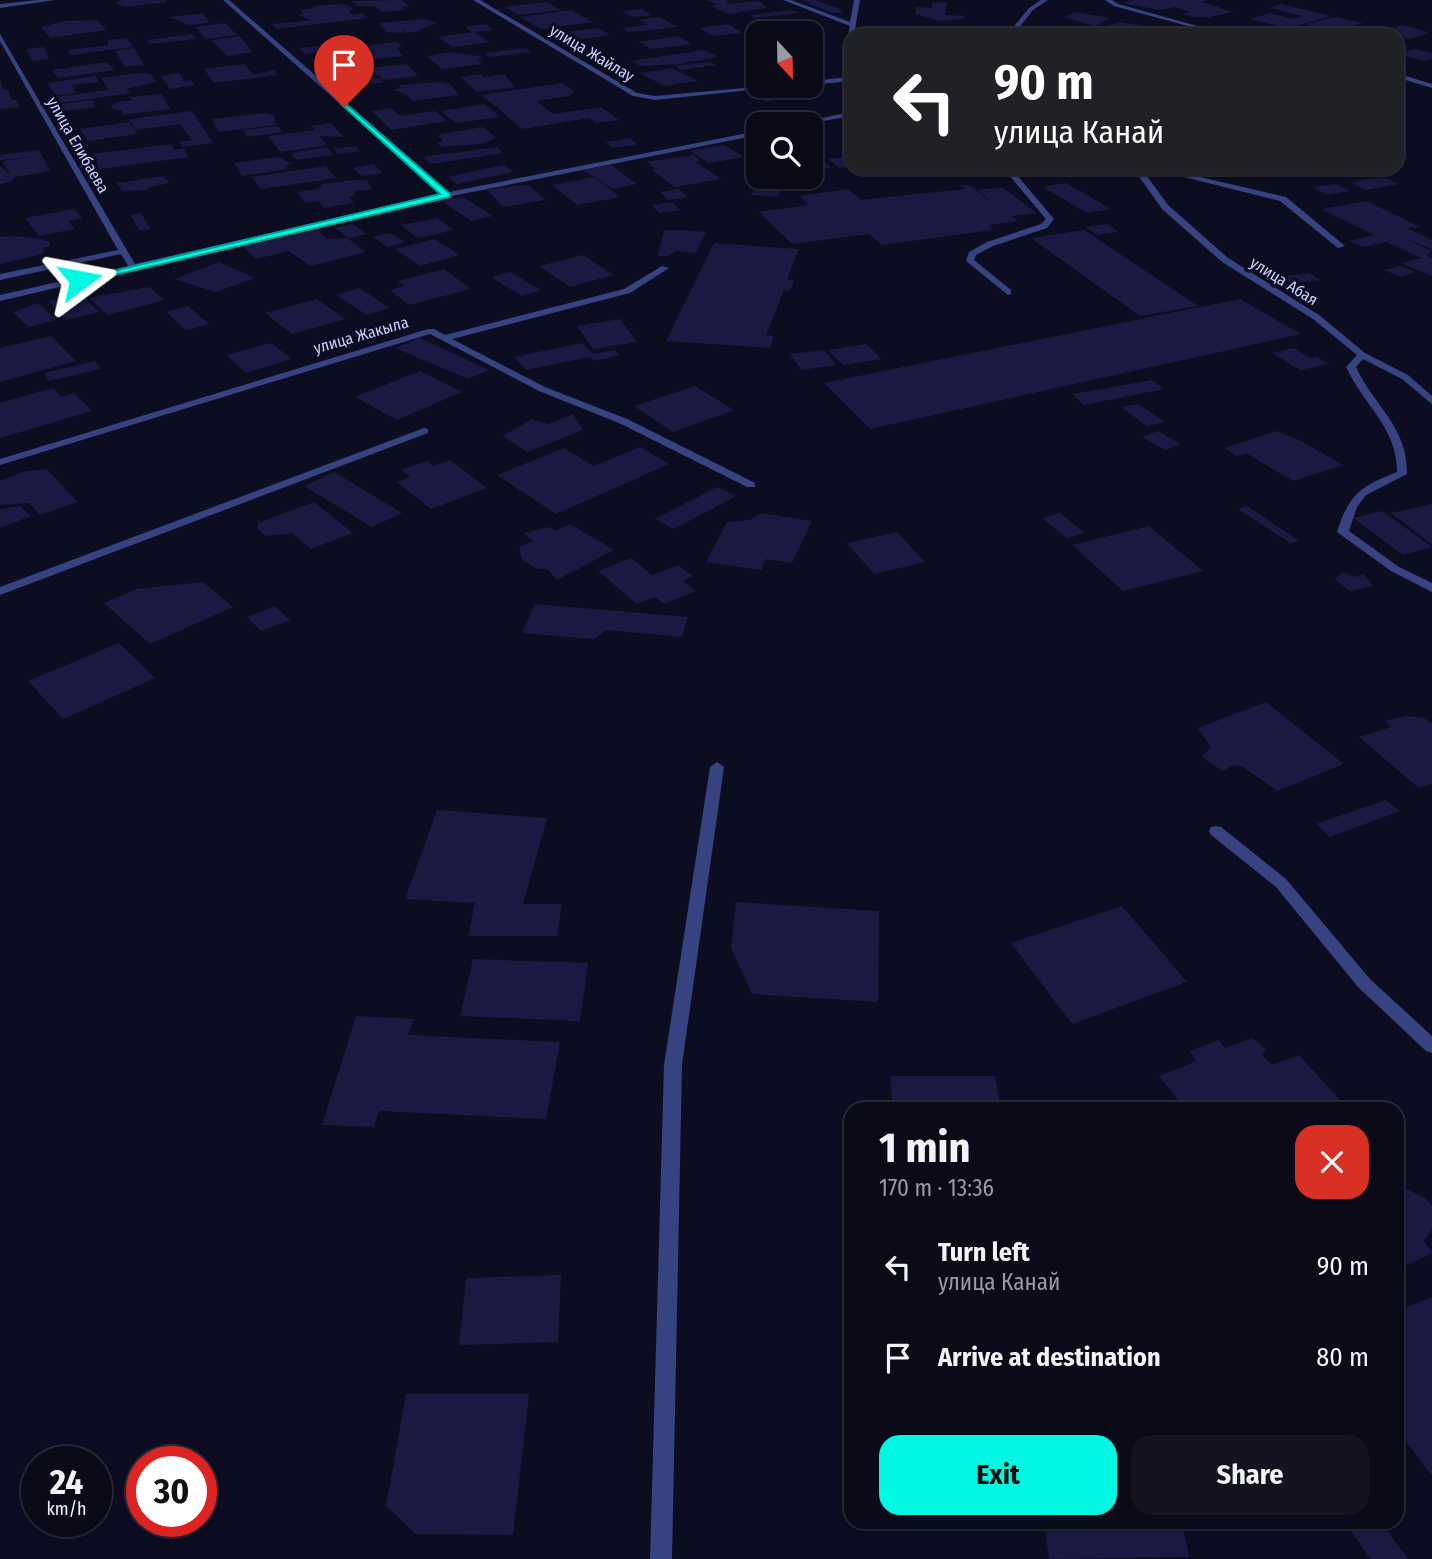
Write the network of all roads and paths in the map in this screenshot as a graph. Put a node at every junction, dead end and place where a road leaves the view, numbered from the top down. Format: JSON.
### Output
{"nodes":[{"id":1,"x":52,"y":0,"type":"edge"},
{"id":2,"x":226,"y":0,"type":"edge"},
{"id":3,"x":477,"y":0,"type":"edge"},
{"id":4,"x":786,"y":0,"type":"edge"},
{"id":5,"x":857,"y":0,"type":"edge"},
{"id":6,"x":1045,"y":0,"type":"edge"},
{"id":7,"x":1108,"y":0,"type":"edge"},
{"id":8,"x":0,"y":6,"type":"edge"},
{"id":9,"x":852,"y":25,"type":"junction"},
{"id":10,"x":852,"y":28,"type":"edge"},
{"id":11,"x":1016,"y":28,"type":"edge"},
{"id":12,"x":1201,"y":28,"type":"edge"},
{"id":13,"x":0,"y":36,"type":"edge"},
{"id":14,"x":1404,"y":77,"type":"edge"},
{"id":15,"x":844,"y":80,"type":"edge"},
{"id":16,"x":823,"y":82,"type":"edge"},
{"id":17,"x":1432,"y":86,"type":"edge"},
{"id":18,"x":746,"y":90,"type":"edge"},
{"id":19,"x":844,"y":115,"type":"edge"},
{"id":20,"x":823,"y":119,"type":"edge"},
{"id":21,"x":746,"y":135,"type":"edge"},
{"id":22,"x":1013,"y":175,"type":"edge"},
{"id":23,"x":1142,"y":175,"type":"edge"},
{"id":24,"x":1182,"y":175,"type":"edge"},
{"id":25,"x":447,"y":195,"type":"junction"},
{"id":26,"x":1341,"y":246,"type":"dead end"},
{"id":27,"x":123,"y":251,"type":"junction"},
{"id":28,"x":133,"y":268,"type":"junction"},
{"id":29,"x":665,"y":268,"type":"dead end"},
{"id":30,"x":0,"y":277,"type":"edge"},
{"id":31,"x":1008,"y":292,"type":"dead end"},
{"id":32,"x":0,"y":298,"type":"edge"},
{"id":33,"x":444,"y":338,"type":"junction"},
{"id":34,"x":1362,"y":355,"type":"junction"},
{"id":35,"x":1432,"y":401,"type":"edge"},
{"id":36,"x":424,"y":431,"type":"dead end"},
{"id":37,"x":0,"y":462,"type":"edge"},
{"id":38,"x":751,"y":485,"type":"dead end"},
{"id":39,"x":1432,"y":588,"type":"edge"},
{"id":40,"x":0,"y":591,"type":"edge"},
{"id":41,"x":717,"y":767,"type":"dead end"},
{"id":42,"x":1216,"y":831,"type":"dead end"},
{"id":43,"x":1432,"y":1046,"type":"edge"},
{"id":44,"x":661,"y":1559,"type":"edge"}],
"edges":[{"from":1,"to":8,"type":"street"},
{"from":2,"to":25,"type":"street"},
{"from":3,"to":18,"type":"street","name":"улица Жайлау"},
{"from":4,"to":9,"type":"street"},
{"from":5,"to":9,"type":"street"},
{"from":6,"to":11,"type":"street"},
{"from":7,"to":12,"type":"street"},
{"from":9,"to":10,"type":"street"},
{"from":13,"to":27,"type":"street","name":"улица Елибаева"},
{"from":14,"to":17,"type":"street"},
{"from":15,"to":16,"type":"street"},
{"from":19,"to":20,"type":"street"},
{"from":21,"to":25,"type":"street"},
{"from":22,"to":31,"type":"street"},
{"from":23,"to":34,"type":"street","name":"улица Абая"},
{"from":24,"to":26,"type":"street"},
{"from":25,"to":28,"type":"street"},
{"from":27,"to":28,"type":"street","name":"улица Елибаева"},
{"from":27,"to":30,"type":"street"},
{"from":28,"to":32,"type":"street"},
{"from":29,"to":33,"type":"street"},
{"from":33,"to":37,"type":"street","name":"улица Жакыла"},
{"from":33,"to":38,"type":"street","name":"улица Жакыла"},
{"from":34,"to":35,"type":"street","name":"улица Абая"},
{"from":34,"to":39,"type":"street"},
{"from":36,"to":40,"type":"street"},
{"from":41,"to":44,"type":"street"},
{"from":42,"to":43,"type":"street"}]}
